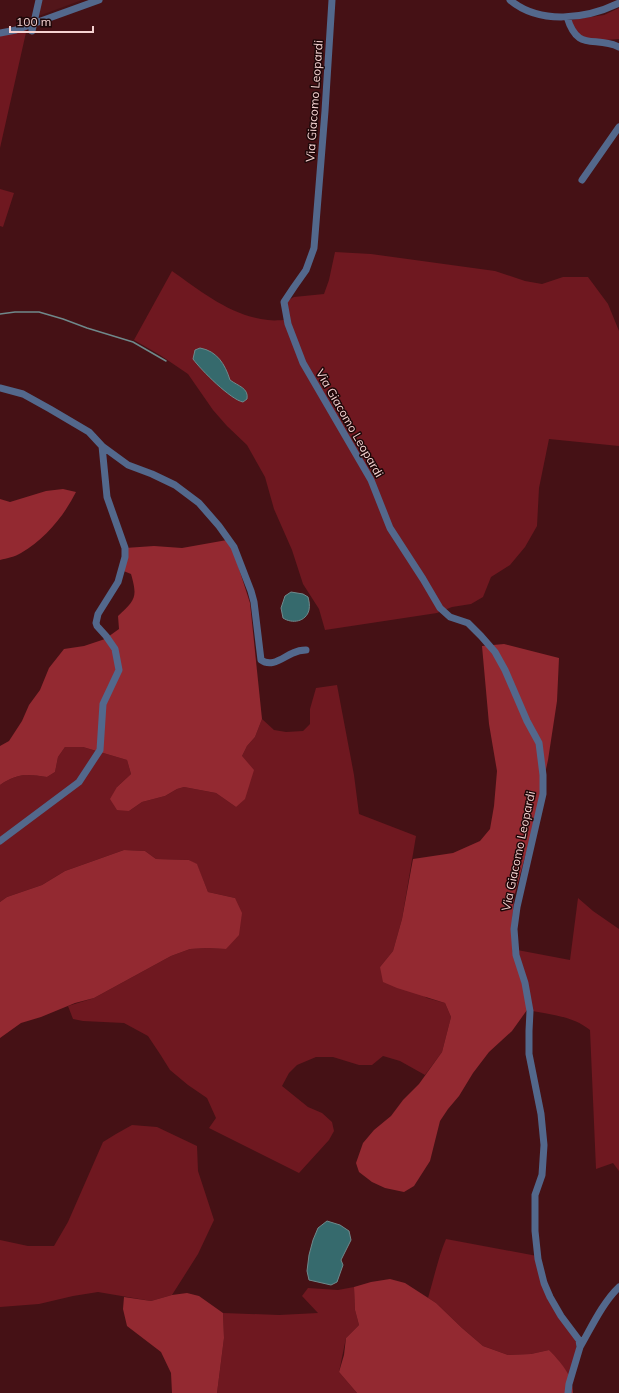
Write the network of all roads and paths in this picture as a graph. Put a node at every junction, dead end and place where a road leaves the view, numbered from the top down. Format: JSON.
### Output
{"nodes":[{"id":1,"x":39,"y":0,"type":"edge"},
{"id":2,"x":99,"y":0,"type":"edge"},
{"id":3,"x":332,"y":0,"type":"edge"},
{"id":4,"x":510,"y":0,"type":"edge"},
{"id":5,"x":619,"y":3,"type":"edge"},
{"id":6,"x":567,"y":16,"type":"junction"},
{"id":7,"x":32,"y":27,"type":"junction"},
{"id":8,"x":0,"y":34,"type":"edge"},
{"id":9,"x":619,"y":47,"type":"edge"},
{"id":10,"x":619,"y":127,"type":"edge"},
{"id":11,"x":582,"y":180,"type":"dead end"},
{"id":12,"x":0,"y":388,"type":"edge"},
{"id":13,"x":102,"y":446,"type":"junction"},
{"id":14,"x":306,"y":650,"type":"dead end"},
{"id":15,"x":0,"y":841,"type":"edge"},
{"id":16,"x":619,"y":1287,"type":"edge"},
{"id":17,"x":580,"y":1347,"type":"junction"},
{"id":18,"x":568,"y":1393,"type":"edge"}],
"edges":[{"from":1,"to":7,"type":"street"},
{"from":2,"to":7,"type":"street"},
{"from":3,"to":17,"type":"street","name":"Via Giacomo Leopardi"},
{"from":4,"to":6,"type":"street"},
{"from":5,"to":6,"type":"street"},
{"from":6,"to":9,"type":"street"},
{"from":7,"to":8,"type":"street"},
{"from":10,"to":11,"type":"street"},
{"from":12,"to":13,"type":"street"},
{"from":13,"to":14,"type":"street"},
{"from":13,"to":15,"type":"street"},
{"from":16,"to":17,"type":"street"},
{"from":17,"to":18,"type":"street"}]}
